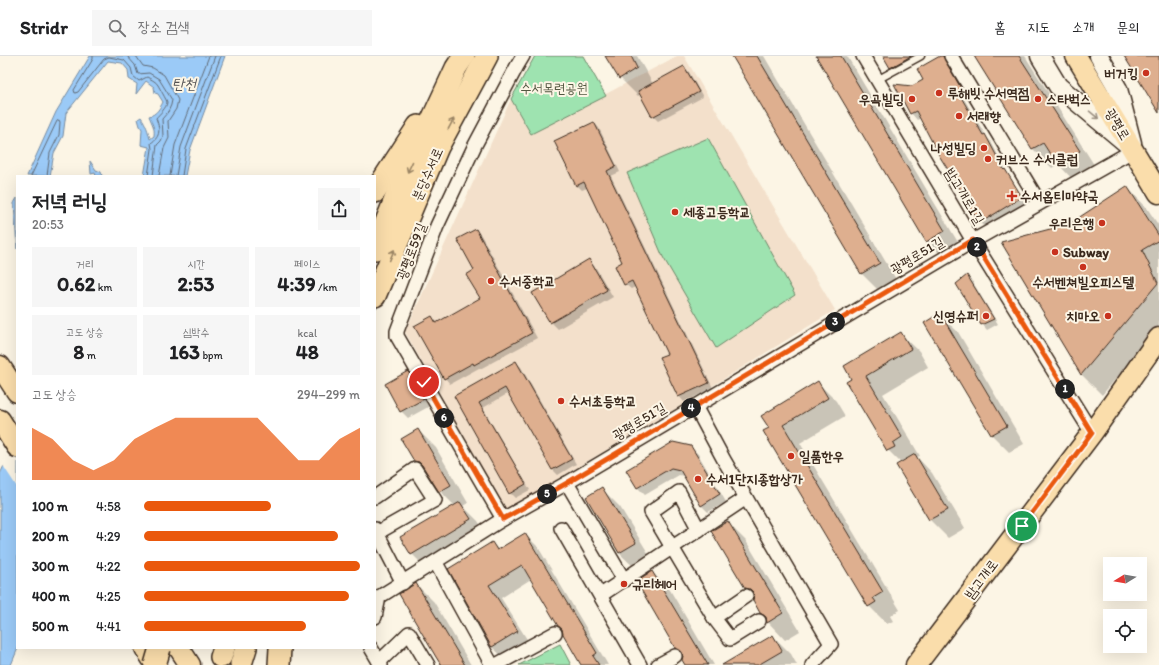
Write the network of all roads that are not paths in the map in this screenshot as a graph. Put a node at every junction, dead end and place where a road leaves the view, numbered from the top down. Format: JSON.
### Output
{"nodes":[{"id":1,"x":487,"y":56,"type":"edge"},
{"id":2,"x":523,"y":56,"type":"edge"},
{"id":3,"x":863,"y":56,"type":"edge"},
{"id":4,"x":921,"y":56,"type":"edge"},
{"id":5,"x":951,"y":56,"type":"edge"},
{"id":6,"x":1040,"y":56,"type":"edge"},
{"id":7,"x":1076,"y":56,"type":"edge"},
{"id":8,"x":1099,"y":56,"type":"edge"},
{"id":9,"x":460,"y":62,"type":"edge"},
{"id":10,"x":878,"y":80,"type":"junction"},
{"id":11,"x":1134,"y":150,"type":"junction"},
{"id":12,"x":376,"y":190,"type":"edge"},
{"id":13,"x":1159,"y":193,"type":"edge"},
{"id":14,"x":1039,"y":202,"type":"junction"},
{"id":15,"x":973,"y":240,"type":"junction"},
{"id":16,"x":376,"y":247,"type":"edge"},
{"id":17,"x":376,"y":298,"type":"edge"},
{"id":18,"x":1159,"y":338,"type":"edge"},
{"id":19,"x":0,"y":366,"type":"edge"},
{"id":20,"x":16,"y":390,"type":"edge"},
{"id":21,"x":695,"y":406,"type":"junction"},
{"id":22,"x":0,"y":420,"type":"edge"},
{"id":23,"x":1092,"y":433,"type":"junction"},
{"id":24,"x":16,"y":445,"type":"edge"},
{"id":25,"x":567,"y":483,"type":"junction"},
{"id":26,"x":376,"y":496,"type":"edge"},
{"id":27,"x":746,"y":498,"type":"junction"},
{"id":28,"x":503,"y":519,"type":"junction"},
{"id":29,"x":561,"y":528,"type":"dead end"},
{"id":30,"x":699,"y":530,"type":"junction"},
{"id":31,"x":376,"y":531,"type":"edge"},
{"id":32,"x":672,"y":548,"type":"junction"},
{"id":33,"x":436,"y":563,"type":"junction"},
{"id":34,"x":624,"y":580,"type":"junction"},
{"id":35,"x":403,"y":583,"type":"junction"},
{"id":36,"x":601,"y":596,"type":"junction"},
{"id":37,"x":746,"y":596,"type":"dead end"},
{"id":38,"x":376,"y":612,"type":"edge"},
{"id":39,"x":714,"y":618,"type":"junction"},
{"id":40,"x":759,"y":621,"type":"dead end"},
{"id":41,"x":556,"y":633,"type":"dead end"},
{"id":42,"x":146,"y":649,"type":"edge"},
{"id":43,"x":160,"y":649,"type":"edge"},
{"id":44,"x":180,"y":649,"type":"edge"},
{"id":45,"x":280,"y":649,"type":"edge"},
{"id":46,"x":372,"y":649,"type":"edge"},
{"id":47,"x":675,"y":656,"type":"dead end"},
{"id":48,"x":380,"y":664,"type":"edge"},
{"id":49,"x":155,"y":665,"type":"edge"},
{"id":50,"x":190,"y":665,"type":"edge"},
{"id":51,"x":278,"y":665,"type":"edge"},
{"id":52,"x":428,"y":665,"type":"edge"},
{"id":53,"x":492,"y":665,"type":"edge"},
{"id":54,"x":496,"y":665,"type":"edge"},
{"id":55,"x":640,"y":665,"type":"edge"},
{"id":56,"x":658,"y":665,"type":"edge"},
{"id":57,"x":812,"y":665,"type":"edge"},
{"id":58,"x":916,"y":665,"type":"edge"}],
"edges":[{"from":17,"to":1,"type":"highway","name":"분당수서로","one_way":true},
{"from":2,"to":28,"type":"street","name":"광평로59길"},
{"from":3,"to":10,"type":"street","name":"밤고개로1길"},
{"from":4,"to":10,"type":"lane"},
{"from":5,"to":14,"type":"street"},
{"from":6,"to":11,"type":"main road","one_way":true},
{"from":7,"to":11,"type":"main road","name":"광평로"},
{"from":8,"to":11,"type":"main road"},
{"from":9,"to":12,"type":"highway"},
{"from":9,"to":16,"type":"highway","name":"분당수서로","one_way":true},
{"from":10,"to":15,"type":"street","name":"밤고개로1길"},
{"from":11,"to":13,"type":"main road","name":"광평로"},
{"from":11,"to":14,"type":"street","name":"광평로51길"},
{"from":14,"to":15,"type":"street","name":"광평로51길"},
{"from":15,"to":21,"type":"street","name":"광평로51길"},
{"from":15,"to":23,"type":"street","name":"밤고개로1길"},
{"from":18,"to":23,"type":"main road","name":"밤고개로"},
{"from":19,"to":20,"type":"main road"},
{"from":21,"to":25,"type":"street","name":"광평로51길"},
{"from":21,"to":27,"type":"street"},
{"from":22,"to":24,"type":"main road"},
{"from":23,"to":58,"type":"main road","name":"밤고개로"},
{"from":25,"to":28,"type":"street","name":"광평로51길"},
{"from":25,"to":34,"type":"street"},
{"from":26,"to":31,"type":"street"},
{"from":27,"to":30,"type":"street"},
{"from":27,"to":57,"type":"street"},
{"from":28,"to":33,"type":"street","name":"광평로51길"},
{"from":29,"to":36,"type":"street"},
{"from":30,"to":32,"type":"street"},
{"from":30,"to":32,"type":"street"},
{"from":31,"to":35,"type":"street"},
{"from":32,"to":34,"type":"street"},
{"from":32,"to":39,"type":"street"},
{"from":33,"to":35,"type":"street","name":"광평로51길"},
{"from":33,"to":53,"type":"street"},
{"from":34,"to":36,"type":"street"},
{"from":35,"to":38,"type":"street","name":"광평로51길"},
{"from":36,"to":55,"type":"street"},
{"from":37,"to":39,"type":"street"},
{"from":39,"to":40,"type":"street"},
{"from":41,"to":54,"type":"street"},
{"from":42,"to":49,"type":"main road"},
{"from":43,"to":49,"type":"highway","bridge":true},
{"from":44,"to":50,"type":"main road"},
{"from":45,"to":51,"type":"highway"},
{"from":46,"to":48,"type":"street"},
{"from":47,"to":56,"type":"street"},
{"from":48,"to":52,"type":"street"}]}
